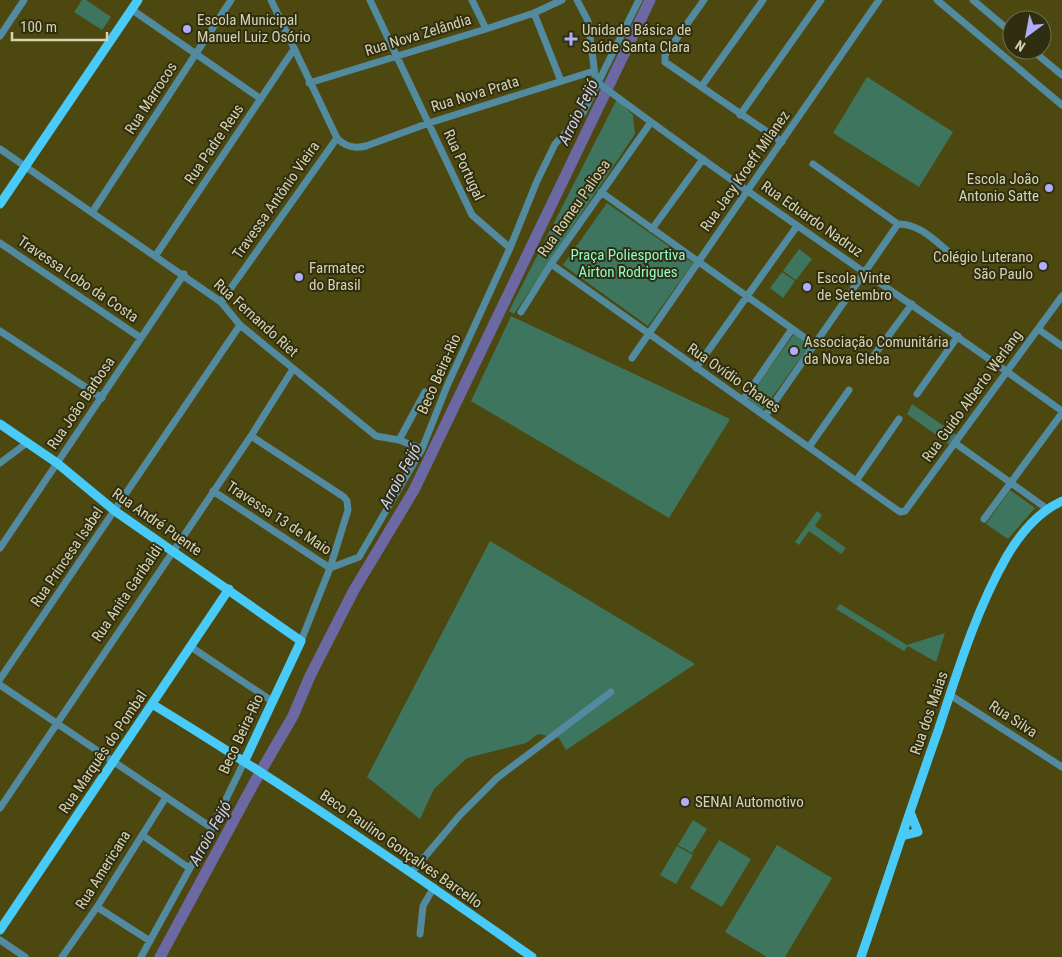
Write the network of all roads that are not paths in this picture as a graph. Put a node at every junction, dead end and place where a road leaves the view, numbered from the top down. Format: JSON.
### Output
{"nodes":[{"id":1,"x":24,"y":0,"type":"edge"},
{"id":2,"x":138,"y":0,"type":"edge"},
{"id":3,"x":231,"y":0,"type":"edge"},
{"id":4,"x":271,"y":0,"type":"edge"},
{"id":5,"x":370,"y":0,"type":"edge"},
{"id":6,"x":472,"y":0,"type":"edge"},
{"id":7,"x":562,"y":0,"type":"edge"},
{"id":8,"x":577,"y":0,"type":"edge"},
{"id":9,"x":639,"y":0,"type":"edge"},
{"id":10,"x":704,"y":0,"type":"edge"},
{"id":11,"x":763,"y":0,"type":"edge"},
{"id":12,"x":821,"y":0,"type":"edge"},
{"id":13,"x":937,"y":0,"type":"edge"},
{"id":14,"x":973,"y":0,"type":"edge"},
{"id":15,"x":875,"y":2,"type":"edge"},
{"id":16,"x":131,"y":9,"type":"junction"},
{"id":17,"x":534,"y":13,"type":"junction"},
{"id":18,"x":1002,"y":25,"type":"edge"},
{"id":19,"x":486,"y":29,"type":"junction"},
{"id":20,"x":0,"y":36,"type":"edge"},
{"id":21,"x":294,"y":49,"type":"junction"},
{"id":22,"x":196,"y":54,"type":"junction"},
{"id":23,"x":396,"y":55,"type":"junction"},
{"id":24,"x":1044,"y":60,"type":"edge"},
{"id":25,"x":594,"y":71,"type":"junction"},
{"id":26,"x":1062,"y":75,"type":"edge"},
{"id":27,"x":561,"y":81,"type":"junction"},
{"id":28,"x":309,"y":83,"type":"junction"},
{"id":29,"x":599,"y":84,"type":"junction"},
{"id":30,"x":701,"y":87,"type":"junction"},
{"id":31,"x":261,"y":99,"type":"junction"},
{"id":32,"x":1062,"y":105,"type":"edge"},
{"id":33,"x":740,"y":115,"type":"junction"},
{"id":34,"x":651,"y":122,"type":"junction"},
{"id":35,"x":428,"y":123,"type":"junction"},
{"id":36,"x":337,"y":138,"type":"junction"},
{"id":37,"x":782,"y":142,"type":"junction"},
{"id":38,"x":0,"y":149,"type":"edge"},
{"id":39,"x":703,"y":159,"type":"junction"},
{"id":40,"x":813,"y":164,"type":"dead end"},
{"id":41,"x":25,"y":166,"type":"junction"},
{"id":42,"x":748,"y":191,"type":"junction"},
{"id":43,"x":601,"y":192,"type":"junction"},
{"id":44,"x":0,"y":204,"type":"edge"},
{"id":45,"x":93,"y":212,"type":"junction"},
{"id":46,"x":898,"y":224,"type":"junction"},
{"id":47,"x":797,"y":226,"type":"junction"},
{"id":48,"x":652,"y":229,"type":"junction"},
{"id":49,"x":0,"y":243,"type":"edge"},
{"id":50,"x":510,"y":248,"type":"junction"},
{"id":51,"x":156,"y":255,"type":"junction"},
{"id":52,"x":955,"y":258,"type":"dead end"},
{"id":53,"x":699,"y":262,"type":"junction"},
{"id":54,"x":551,"y":264,"type":"junction"},
{"id":55,"x":865,"y":272,"type":"junction"},
{"id":56,"x":184,"y":274,"type":"junction"},
{"id":57,"x":1062,"y":296,"type":"edge"},
{"id":58,"x":748,"y":297,"type":"junction"},
{"id":59,"x":221,"y":302,"type":"junction"},
{"id":60,"x":912,"y":304,"type":"junction"},
{"id":61,"x":521,"y":312,"type":"dead end"},
{"id":62,"x":240,"y":325,"type":"junction"},
{"id":63,"x":792,"y":329,"type":"junction"},
{"id":64,"x":1038,"y":329,"type":"junction"},
{"id":65,"x":0,"y":331,"type":"edge"},
{"id":66,"x":648,"y":334,"type":"junction"},
{"id":67,"x":958,"y":336,"type":"junction"},
{"id":68,"x":141,"y":338,"type":"junction"},
{"id":69,"x":815,"y":345,"type":"junction"},
{"id":70,"x":1062,"y":346,"type":"edge"},
{"id":71,"x":632,"y":358,"type":"dead end"},
{"id":72,"x":869,"y":362,"type":"dead end"},
{"id":73,"x":696,"y":368,"type":"junction"},
{"id":74,"x":293,"y":369,"type":"junction"},
{"id":75,"x":1007,"y":372,"type":"junction"},
{"id":76,"x":849,"y":390,"type":"dead end"},
{"id":77,"x":424,"y":392,"type":"dead end"},
{"id":78,"x":917,"y":394,"type":"dead end"},
{"id":79,"x":102,"y":398,"type":"junction"},
{"id":80,"x":742,"y":400,"type":"junction"},
{"id":81,"x":1062,"y":412,"type":"edge"},
{"id":82,"x":765,"y":416,"type":"junction"},
{"id":83,"x":899,"y":419,"type":"dead end"},
{"id":84,"x":0,"y":424,"type":"edge"},
{"id":85,"x":251,"y":436,"type":"junction"},
{"id":86,"x":399,"y":440,"type":"junction"},
{"id":87,"x":28,"y":442,"type":"junction"},
{"id":88,"x":955,"y":443,"type":"junction"},
{"id":89,"x":809,"y":447,"type":"junction"},
{"id":90,"x":422,"y":449,"type":"junction"},
{"id":91,"x":0,"y":462,"type":"edge"},
{"id":92,"x":56,"y":463,"type":"junction"},
{"id":93,"x":856,"y":481,"type":"junction"},
{"id":94,"x":1010,"y":482,"type":"junction"},
{"id":95,"x":213,"y":490,"type":"junction"},
{"id":96,"x":1062,"y":501,"type":"edge"},
{"id":97,"x":1046,"y":508,"type":"junction"},
{"id":98,"x":115,"y":512,"type":"junction"},
{"id":99,"x":903,"y":512,"type":"joint"},
{"id":100,"x":984,"y":519,"type":"dead end"},
{"id":101,"x":0,"y":548,"type":"edge"},
{"id":102,"x":172,"y":551,"type":"junction"},
{"id":103,"x":330,"y":568,"type":"junction"},
{"id":104,"x":229,"y":589,"type":"junction"},
{"id":105,"x":301,"y":641,"type":"junction"},
{"id":106,"x":190,"y":648,"type":"junction"},
{"id":107,"x":0,"y":679,"type":"edge"},
{"id":108,"x":0,"y":685,"type":"edge"},
{"id":109,"x":611,"y":692,"type":"dead end"},
{"id":110,"x":950,"y":695,"type":"junction"},
{"id":111,"x":272,"y":701,"type":"junction"},
{"id":112,"x":152,"y":704,"type":"junction"},
{"id":113,"x":56,"y":725,"type":"junction"},
{"id":114,"x":244,"y":760,"type":"junction"},
{"id":115,"x":113,"y":762,"type":"junction"},
{"id":116,"x":1062,"y":767,"type":"edge"},
{"id":117,"x":166,"y":797,"type":"junction"},
{"id":118,"x":0,"y":808,"type":"edge"},
{"id":119,"x":910,"y":812,"type":"junction"},
{"id":120,"x":212,"y":828,"type":"junction"},
{"id":121,"x":142,"y":836,"type":"junction"},
{"id":122,"x":902,"y":836,"type":"junction"},
{"id":123,"x":189,"y":868,"type":"junction"},
{"id":124,"x":412,"y":872,"type":"junction"},
{"id":125,"x":434,"y":887,"type":"junction"},
{"id":126,"x":97,"y":907,"type":"junction"},
{"id":127,"x":0,"y":930,"type":"edge"},
{"id":128,"x":420,"y":934,"type":"dead end"},
{"id":129,"x":0,"y":940,"type":"edge"},
{"id":130,"x":150,"y":941,"type":"junction"},
{"id":131,"x":25,"y":957,"type":"edge"},
{"id":132,"x":62,"y":957,"type":"edge"},
{"id":133,"x":141,"y":957,"type":"edge"},
{"id":134,"x":532,"y":957,"type":"edge"},
{"id":135,"x":861,"y":957,"type":"edge"}],
"edges":[{"from":1,"to":20,"type":"street"},
{"from":2,"to":16,"type":"main road"},
{"from":3,"to":22,"type":"street","name":"Rua Marrocos"},
{"from":4,"to":21,"type":"street"},
{"from":5,"to":23,"type":"street","name":"Rua Portugal"},
{"from":6,"to":19,"type":"street"},
{"from":7,"to":17,"type":"street","name":"Rua Nova Zelândia"},
{"from":8,"to":25,"type":"street"},
{"from":9,"to":29,"type":"street","name":"Beco Beira-Rio"},
{"from":10,"to":30,"type":"street"},
{"from":11,"to":30,"type":"street"},
{"from":12,"to":33,"type":"street"},
{"from":13,"to":32,"type":"street"},
{"from":14,"to":18,"type":"street"},
{"from":15,"to":37,"type":"street","name":"Rua Jacy Kroeff Milanez"},
{"from":16,"to":22,"type":"street"},
{"from":16,"to":41,"type":"main road"},
{"from":17,"to":19,"type":"street","name":"Rua Nova Zelândia"},
{"from":17,"to":27,"type":"street"},
{"from":19,"to":23,"type":"street","name":"Rua Nova Zelândia"},
{"from":21,"to":28,"type":"street"},
{"from":21,"to":31,"type":"street","name":"Rua Padre Reus"},
{"from":22,"to":31,"type":"street"},
{"from":22,"to":45,"type":"street","name":"Rua Marrocos"},
{"from":23,"to":28,"type":"street","name":"Rua Nova Zelândia"},
{"from":23,"to":35,"type":"street","name":"Rua Portugal"},
{"from":24,"to":26,"type":"street"},
{"from":25,"to":27,"type":"street","name":"Rua Nova Prata"},
{"from":25,"to":29,"type":"street"},
{"from":27,"to":35,"type":"street","name":"Rua Nova Prata"},
{"from":28,"to":36,"type":"street"},
{"from":29,"to":34,"type":"street","name":"Rua Eduardo Nadruz"},
{"from":29,"to":50,"type":"street","name":"Beco Beira-Rio"},
{"from":30,"to":33,"type":"street"},
{"from":31,"to":51,"type":"street","name":"Rua Padre Reus"},
{"from":33,"to":37,"type":"street"},
{"from":34,"to":39,"type":"street","name":"Rua Eduardo Nadruz"},
{"from":34,"to":43,"type":"street","name":"Rua Romeu Paliosa"},
{"from":35,"to":36,"type":"street","name":"Rua Nova Prata"},
{"from":35,"to":50,"type":"street","name":"Rua Portugal"},
{"from":36,"to":59,"type":"street","name":"Travessa Antônio Vieira"},
{"from":37,"to":42,"type":"street","name":"Rua Jacy Kroeff Milanez"},
{"from":38,"to":41,"type":"street","name":"Rua Fernando Riet"},
{"from":39,"to":42,"type":"street","name":"Rua Eduardo Nadruz"},
{"from":39,"to":48,"type":"street"},
{"from":40,"to":46,"type":"street"},
{"from":41,"to":44,"type":"main road"},
{"from":41,"to":45,"type":"street","name":"Rua Fernando Riet"},
{"from":42,"to":47,"type":"street","name":"Rua Eduardo Nadruz"},
{"from":42,"to":53,"type":"street","name":"Rua Jacy Kroeff Milanez"},
{"from":43,"to":48,"type":"street"},
{"from":43,"to":54,"type":"street","name":"Rua Romeu Paliosa"},
{"from":45,"to":51,"type":"street","name":"Rua Fernando Riet"},
{"from":46,"to":52,"type":"street"},
{"from":46,"to":55,"type":"street"},
{"from":47,"to":55,"type":"street","name":"Rua Eduardo Nadruz"},
{"from":47,"to":58,"type":"street"},
{"from":48,"to":53,"type":"street"},
{"from":49,"to":68,"type":"street","name":"Travessa Lobo da Costa"},
{"from":50,"to":90,"type":"street","name":"Beco Beira-Rio"},
{"from":51,"to":56,"type":"street","name":"Rua Fernando Riet"},
{"from":53,"to":58,"type":"street"},
{"from":53,"to":66,"type":"street","name":"Rua Jacy Kroeff Milanez"},
{"from":54,"to":61,"type":"street","name":"Rua Romeu Paliosa"},
{"from":54,"to":66,"type":"street","name":"Rua Ovídio Chaves"},
{"from":55,"to":60,"type":"street","name":"Rua Eduardo Nadruz"},
{"from":55,"to":69,"type":"street"},
{"from":56,"to":59,"type":"street","name":"Rua Fernando Riet"},
{"from":56,"to":68,"type":"street","name":"Rua João Barbosa"},
{"from":57,"to":64,"type":"street","name":"Rua Guido Alberto Werlang"},
{"from":58,"to":63,"type":"street"},
{"from":58,"to":73,"type":"street"},
{"from":59,"to":62,"type":"street","name":"Rua Fernando Riet"},
{"from":60,"to":67,"type":"street","name":"Rua Eduardo Nadruz"},
{"from":60,"to":72,"type":"street"},
{"from":62,"to":74,"type":"street","name":"Rua Fernando Riet"},
{"from":62,"to":98,"type":"street","name":"Rua Princesa Isabel"},
{"from":63,"to":69,"type":"street"},
{"from":63,"to":80,"type":"street"},
{"from":64,"to":70,"type":"street"},
{"from":64,"to":75,"type":"street","name":"Rua Guido Alberto Werlang"},
{"from":65,"to":79,"type":"street"},
{"from":66,"to":71,"type":"street","name":"Rua Jacy Kroeff Milanez"},
{"from":66,"to":73,"type":"street","name":"Rua Ovídio Chaves"},
{"from":67,"to":75,"type":"street","name":"Rua Eduardo Nadruz"},
{"from":67,"to":78,"type":"street"},
{"from":68,"to":79,"type":"street","name":"Rua João Barbosa"},
{"from":69,"to":82,"type":"street"},
{"from":73,"to":80,"type":"street","name":"Rua Ovídio Chaves"},
{"from":74,"to":85,"type":"street","name":"Rua Anita Garibaldi"},
{"from":74,"to":86,"type":"street","name":"Rua Fernando Riet"},
{"from":75,"to":81,"type":"street","name":"Rua Eduardo Nadruz"},
{"from":75,"to":88,"type":"street","name":"Rua Guido Alberto Werlang"},
{"from":76,"to":89,"type":"street"},
{"from":77,"to":86,"type":"street"},
{"from":79,"to":92,"type":"street","name":"Rua João Barbosa"},
{"from":80,"to":82,"type":"street","name":"Rua Ovídio Chaves"},
{"from":81,"to":94,"type":"street"},
{"from":82,"to":89,"type":"street","name":"Rua Ovídio Chaves"},
{"from":83,"to":93,"type":"street"},
{"from":84,"to":87,"type":"main road","name":"Rua André Puente"},
{"from":85,"to":95,"type":"street","name":"Rua Anita Garibaldi"},
{"from":85,"to":103,"type":"street"},
{"from":86,"to":90,"type":"street","name":"Rua Fernando Riet"},
{"from":87,"to":91,"type":"street"},
{"from":87,"to":92,"type":"main road","name":"Rua André Puente"},
{"from":88,"to":94,"type":"street"},
{"from":88,"to":99,"type":"street","name":"Rua Guido Alberto Werlang"},
{"from":89,"to":93,"type":"street","name":"Rua Ovídio Chaves"},
{"from":90,"to":103,"type":"street","name":"Beco Beira-Rio"},
{"from":92,"to":98,"type":"main road","name":"Rua André Puente"},
{"from":92,"to":101,"type":"street","name":"Rua João Barbosa"},
{"from":93,"to":99,"type":"street","name":"Rua Ovídio Chaves"},
{"from":94,"to":97,"type":"street"},
{"from":94,"to":100,"type":"street"},
{"from":95,"to":102,"type":"street","name":"Rua Anita Garibaldi"},
{"from":95,"to":103,"type":"street","name":"Travessa 13 de Maio"},
{"from":96,"to":97,"type":"main road","name":"Rua dos Maias"},
{"from":97,"to":110,"type":"main road","name":"Rua dos Maias"},
{"from":98,"to":102,"type":"main road","name":"Rua André Puente"},
{"from":98,"to":107,"type":"street","name":"Rua Princesa Isabel"},
{"from":102,"to":104,"type":"main road","name":"Rua André Puente"},
{"from":102,"to":113,"type":"street","name":"Rua Anita Garibaldi"},
{"from":103,"to":105,"type":"street","name":"Beco Beira-Rio"},
{"from":104,"to":105,"type":"main road","name":"Rua André Puente"},
{"from":104,"to":106,"type":"main road","name":"Rua Marquês do Pombal"},
{"from":105,"to":111,"type":"main road","name":"Beco Beira-Rio"},
{"from":106,"to":111,"type":"street"},
{"from":106,"to":112,"type":"main road","name":"Rua Marquês do Pombal"},
{"from":108,"to":113,"type":"street"},
{"from":109,"to":124,"type":"street"},
{"from":110,"to":116,"type":"street","name":"Rua Silva"},
{"from":110,"to":119,"type":"main road","name":"Rua dos Maias"},
{"from":111,"to":114,"type":"main road","name":"Beco Beira-Rio"},
{"from":112,"to":114,"type":"main road","name":"Beco Paulino Gonçalves Barcello"},
{"from":112,"to":115,"type":"main road","name":"Rua Marquês do Pombal"},
{"from":113,"to":115,"type":"street"},
{"from":113,"to":118,"type":"street","name":"Rua Anita Garibaldi"},
{"from":114,"to":120,"type":"street","name":"Beco Beira-Rio"},
{"from":114,"to":124,"type":"main road","name":"Beco Paulino Gonçalves Barcello"},
{"from":115,"to":117,"type":"street"},
{"from":115,"to":127,"type":"main road","name":"Rua Marquês do Pombal"},
{"from":117,"to":120,"type":"street"},
{"from":117,"to":121,"type":"street","name":"Rua Americana"},
{"from":119,"to":122,"type":"main road","name":"Rua dos Maias"},
{"from":119,"to":122,"type":"main road"},
{"from":120,"to":123,"type":"street","name":"Beco Beira-Rio"},
{"from":121,"to":123,"type":"street"},
{"from":121,"to":126,"type":"street","name":"Rua Americana"},
{"from":122,"to":135,"type":"main road","name":"Rua dos Maias"},
{"from":123,"to":130,"type":"street","name":"Beco Beira-Rio"},
{"from":124,"to":125,"type":"main road","name":"Beco Paulino Gonçalves Barcello"},
{"from":125,"to":128,"type":"street"},
{"from":125,"to":134,"type":"main road","name":"Beco Paulino Gonçalves Barcello"},
{"from":126,"to":130,"type":"street"},
{"from":126,"to":132,"type":"street","name":"Rua Americana"},
{"from":129,"to":131,"type":"street"},
{"from":130,"to":133,"type":"street","name":"Beco Beira-Rio"}]}
